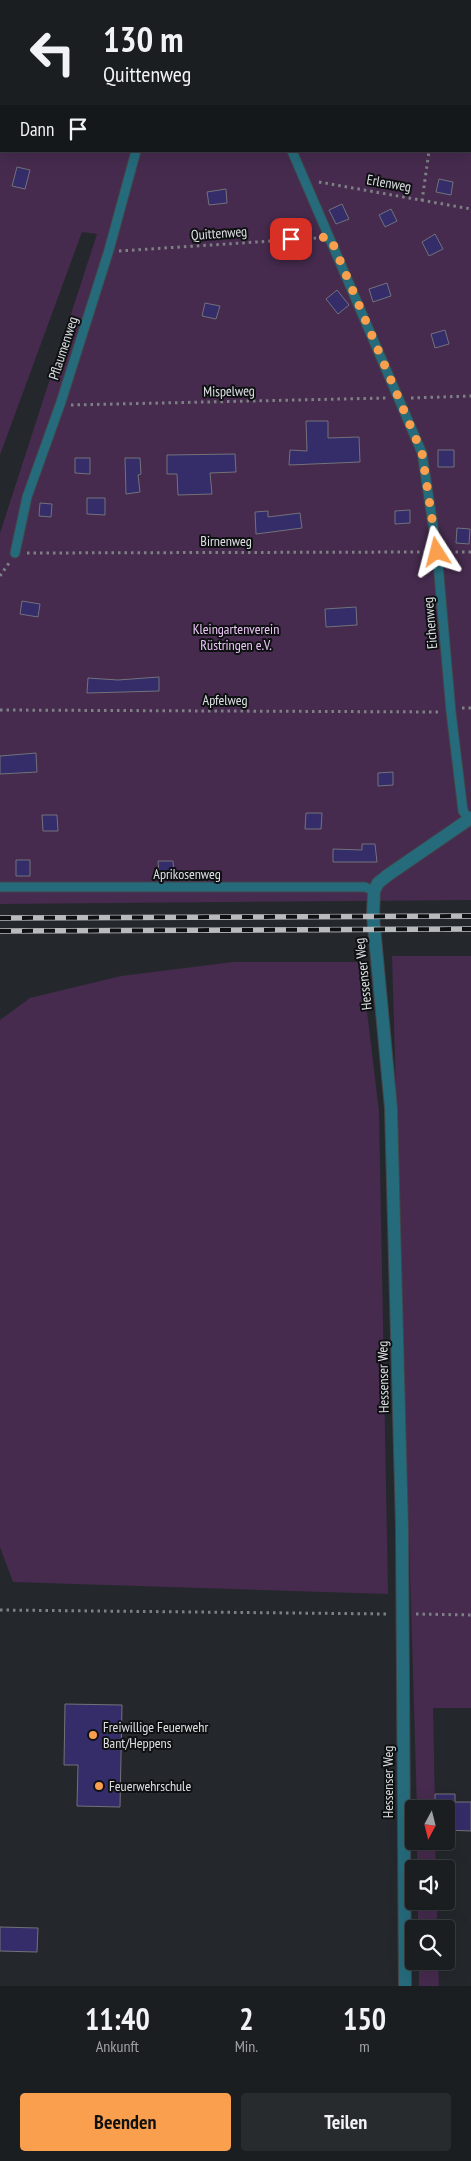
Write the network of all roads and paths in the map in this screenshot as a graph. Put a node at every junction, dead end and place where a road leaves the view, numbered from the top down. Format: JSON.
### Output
{"nodes":[{"id":1,"x":136,"y":152,"type":"edge"},
{"id":2,"x":292,"y":152,"type":"edge"},
{"id":3,"x":429,"y":152,"type":"edge"},
{"id":4,"x":304,"y":180,"type":"junction"},
{"id":5,"x":422,"y":201,"type":"junction"},
{"id":6,"x":471,"y":209,"type":"edge"},
{"id":7,"x":330,"y":237,"type":"junction"},
{"id":8,"x":109,"y":250,"type":"junction"},
{"id":9,"x":471,"y":396,"type":"edge"},
{"id":10,"x":398,"y":398,"type":"junction"},
{"id":11,"x":61,"y":402,"type":"junction"},
{"id":12,"x":437,"y":552,"type":"junction"},
{"id":13,"x":471,"y":552,"type":"edge"},
{"id":14,"x":15,"y":553,"type":"joint"},
{"id":15,"x":0,"y":710,"type":"edge"},
{"id":16,"x":451,"y":712,"type":"junction"},
{"id":17,"x":470,"y":819,"type":"edge"},
{"id":18,"x":0,"y":887,"type":"edge"},
{"id":19,"x":374,"y":891,"type":"junction"},
{"id":20,"x":0,"y":1610,"type":"edge"},
{"id":21,"x":402,"y":1614,"type":"junction"},
{"id":22,"x":471,"y":1615,"type":"edge"},
{"id":23,"x":405,"y":1986,"type":"edge"}],
"edges":[{"from":1,"to":8,"type":"lane","name":"Pflaumenweg"},
{"from":2,"to":4,"type":"lane","name":"Eichenweg"},
{"from":3,"to":5,"type":"path"},
{"from":4,"to":5,"type":"path","name":"Erlenweg"},
{"from":4,"to":7,"type":"lane","name":"Eichenweg"},
{"from":5,"to":6,"type":"path","name":"Erlenweg"},
{"from":7,"to":8,"type":"path","name":"Quittenweg"},
{"from":7,"to":10,"type":"lane","name":"Eichenweg"},
{"from":8,"to":11,"type":"lane","name":"Pflaumenweg"},
{"from":9,"to":10,"type":"path"},
{"from":10,"to":11,"type":"path","name":"Mispelweg"},
{"from":10,"to":12,"type":"lane","name":"Eichenweg"},
{"from":11,"to":14,"type":"lane","name":"Pflaumenweg"},
{"from":12,"to":13,"type":"path","name":"Birnenweg"},
{"from":12,"to":14,"type":"path","name":"Birnenweg"},
{"from":12,"to":16,"type":"lane","name":"Eichenweg"},
{"from":15,"to":16,"type":"path","name":"Apfelweg"},
{"from":16,"to":17,"type":"lane","name":"Eichenweg"},
{"from":17,"to":19,"type":"street"},
{"from":18,"to":19,"type":"lane","name":"Aprikosenweg"},
{"from":19,"to":21,"type":"street","name":"Hessenser Weg"},
{"from":20,"to":21,"type":"path"},
{"from":21,"to":22,"type":"path"},
{"from":21,"to":23,"type":"street","name":"Hessenser Weg"}]}
